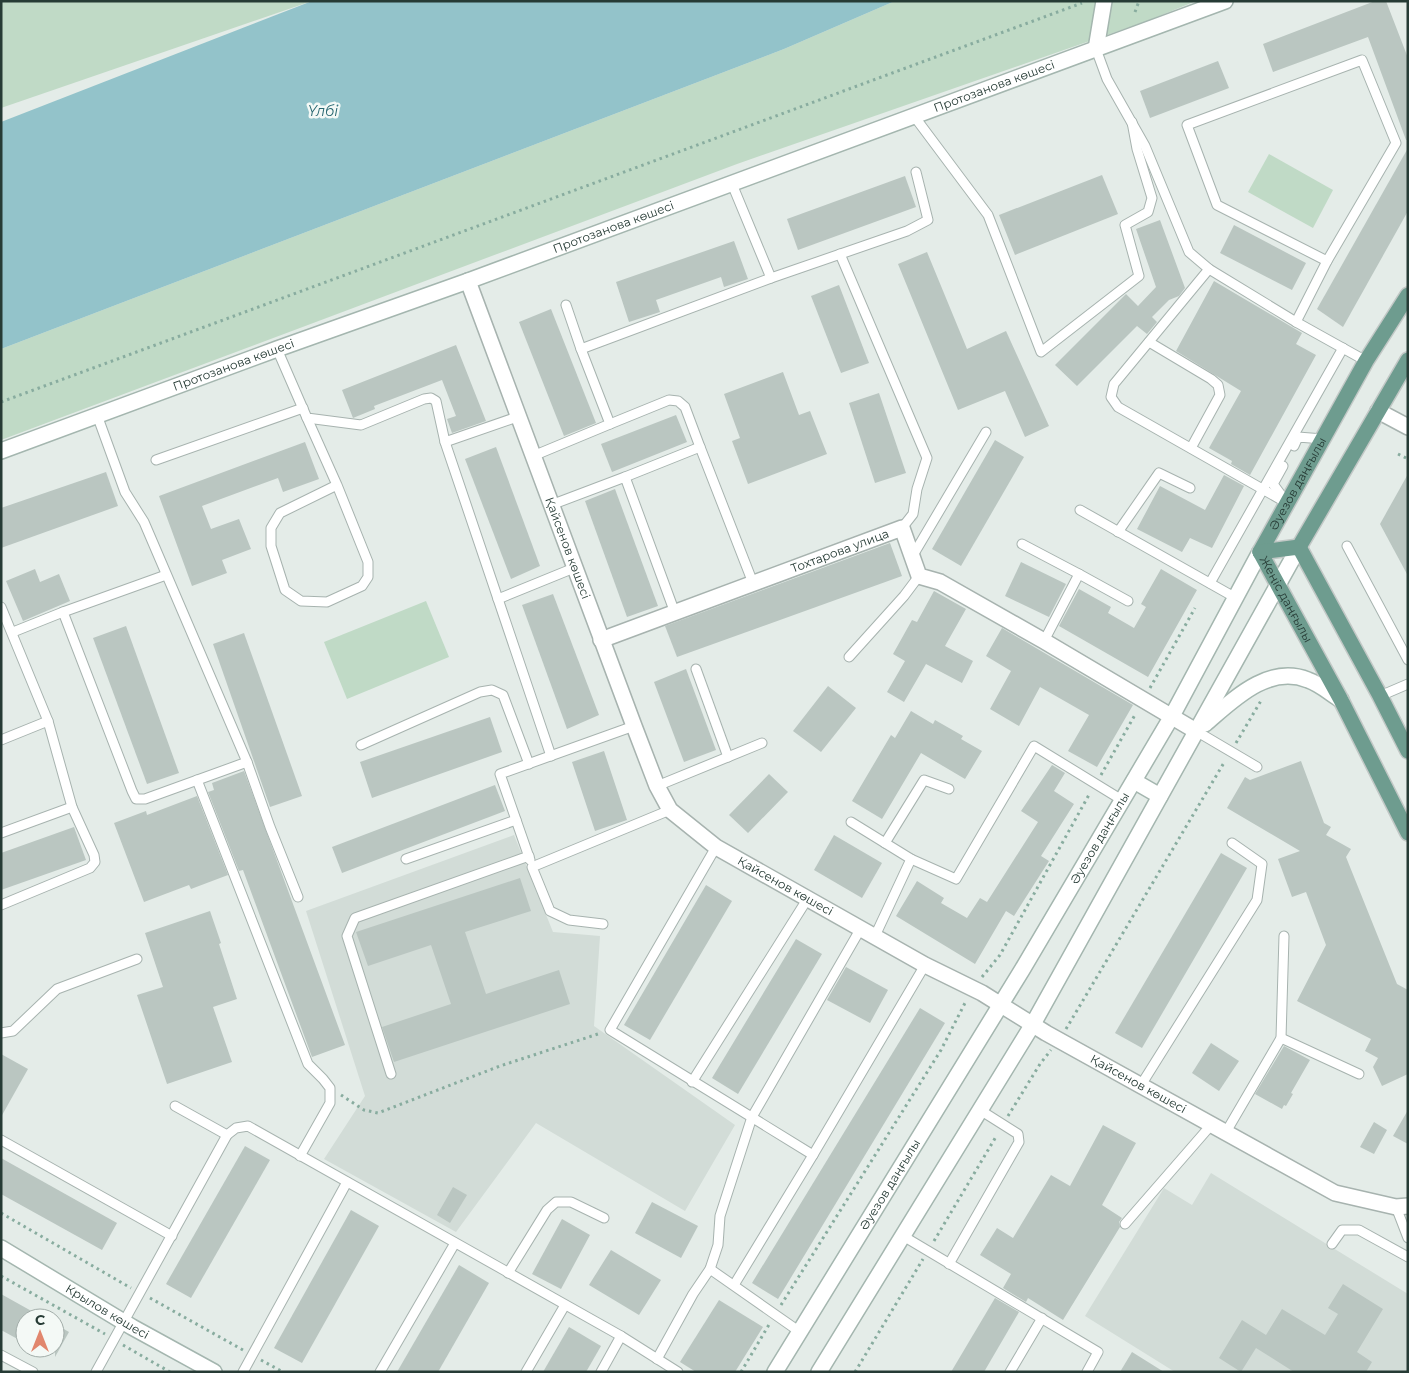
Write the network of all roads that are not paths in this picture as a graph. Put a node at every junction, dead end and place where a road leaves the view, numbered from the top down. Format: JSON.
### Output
{"nodes":[{"id":1,"x":1104,"y":1,"type":"edge"},
{"id":2,"x":1226,"y":1,"type":"edge"},
{"id":3,"x":1096,"y":49,"type":"junction"},
{"id":4,"x":914,"y":116,"type":"junction"},
{"id":5,"x":1132,"y":122,"type":"junction"},
{"id":6,"x":916,"y":172,"type":"dead end"},
{"id":7,"x":732,"y":184,"type":"junction"},
{"id":8,"x":840,"y":254,"type":"junction"},
{"id":9,"x":1327,"y":261,"type":"junction"},
{"id":10,"x":1209,"y":269,"type":"junction"},
{"id":11,"x":771,"y":278,"type":"junction"},
{"id":12,"x":468,"y":282,"type":"junction"},
{"id":13,"x":1408,"y":295,"type":"edge"},
{"id":14,"x":566,"y":305,"type":"dead end"},
{"id":15,"x":1296,"y":322,"type":"junction"},
{"id":16,"x":1149,"y":342,"type":"junction"},
{"id":17,"x":1343,"y":348,"type":"junction"},
{"id":18,"x":277,"y":349,"type":"junction"},
{"id":19,"x":581,"y":349,"type":"junction"},
{"id":20,"x":1408,"y":360,"type":"edge"},
{"id":21,"x":1366,"y":361,"type":"junction"},
{"id":22,"x":303,"y":408,"type":"junction"},
{"id":23,"x":1378,"y":410,"type":"junction"},
{"id":24,"x":97,"y":415,"type":"junction"},
{"id":25,"x":517,"y":417,"type":"junction"},
{"id":26,"x":307,"y":418,"type":"junction"},
{"id":27,"x":610,"y":424,"type":"junction"},
{"id":28,"x":1408,"y":427,"type":"edge"},
{"id":29,"x":986,"y":432,"type":"dead end"},
{"id":30,"x":1323,"y":438,"type":"junction"},
{"id":31,"x":445,"y":442,"type":"junction"},
{"id":32,"x":700,"y":447,"type":"junction"},
{"id":33,"x":1191,"y":448,"type":"junction"},
{"id":34,"x":1,"y":452,"type":"edge"},
{"id":35,"x":533,"y":456,"type":"junction"},
{"id":36,"x":156,"y":460,"type":"dead end"},
{"id":37,"x":625,"y":477,"type":"junction"},
{"id":38,"x":337,"y":485,"type":"junction"},
{"id":39,"x":1190,"y":488,"type":"dead end"},
{"id":40,"x":1263,"y":489,"type":"junction"},
{"id":41,"x":1287,"y":503,"type":"junction"},
{"id":42,"x":551,"y":504,"type":"junction"},
{"id":43,"x":1080,"y":510,"type":"dead end"},
{"id":44,"x":902,"y":528,"type":"junction"},
{"id":45,"x":1118,"y":532,"type":"junction"},
{"id":46,"x":1022,"y":544,"type":"dead end"},
{"id":47,"x":1348,"y":546,"type":"dead end"},
{"id":48,"x":1299,"y":547,"type":"junction"},
{"id":49,"x":1260,"y":552,"type":"junction"},
{"id":50,"x":912,"y":557,"type":"junction"},
{"id":51,"x":574,"y":568,"type":"junction"},
{"id":52,"x":1078,"y":574,"type":"junction"},
{"id":53,"x":166,"y":575,"type":"junction"},
{"id":54,"x":919,"y":576,"type":"junction"},
{"id":55,"x":754,"y":583,"type":"junction"},
{"id":56,"x":1210,"y":583,"type":"junction"},
{"id":57,"x":1278,"y":584,"type":"junction"},
{"id":58,"x":498,"y":598,"type":"junction"},
{"id":59,"x":1236,"y":598,"type":"junction"},
{"id":60,"x":1128,"y":601,"type":"dead end"},
{"id":61,"x":1,"y":607,"type":"edge"},
{"id":62,"x":63,"y":612,"type":"junction"},
{"id":63,"x":675,"y":614,"type":"junction"},
{"id":64,"x":13,"y":632,"type":"junction"},
{"id":65,"x":601,"y":640,"type":"junction"},
{"id":66,"x":1044,"y":641,"type":"junction"},
{"id":67,"x":849,"y":658,"type":"dead end"},
{"id":68,"x":1408,"y":660,"type":"edge"},
{"id":69,"x":696,"y":669,"type":"dead end"},
{"id":70,"x":1408,"y":684,"type":"edge"},
{"id":71,"x":1380,"y":696,"type":"junction"},
{"id":72,"x":1341,"y":700,"type":"junction"},
{"id":73,"x":1172,"y":716,"type":"junction"},
{"id":74,"x":48,"y":721,"type":"junction"},
{"id":75,"x":634,"y":726,"type":"junction"},
{"id":76,"x":1196,"y":731,"type":"junction"},
{"id":77,"x":1,"y":740,"type":"edge"},
{"id":78,"x":762,"y":743,"type":"dead end"},
{"id":79,"x":361,"y":745,"type":"dead end"},
{"id":80,"x":1408,"y":751,"type":"edge"},
{"id":81,"x":551,"y":756,"type":"junction"},
{"id":82,"x":728,"y":757,"type":"junction"},
{"id":83,"x":247,"y":762,"type":"junction"},
{"id":84,"x":529,"y":764,"type":"junction"},
{"id":85,"x":1257,"y":767,"type":"dead end"},
{"id":86,"x":197,"y":780,"type":"junction"},
{"id":87,"x":1134,"y":781,"type":"junction"},
{"id":88,"x":657,"y":786,"type":"junction"},
{"id":89,"x":949,"y":789,"type":"dead end"},
{"id":90,"x":1160,"y":796,"type":"junction"},
{"id":91,"x":1122,"y":800,"type":"junction"},
{"id":92,"x":72,"y":808,"type":"junction"},
{"id":93,"x":670,"y":810,"type":"junction"},
{"id":94,"x":516,"y":820,"type":"junction"},
{"id":95,"x":851,"y":822,"type":"dead end"},
{"id":96,"x":1408,"y":833,"type":"edge"},
{"id":97,"x":1,"y":834,"type":"edge"},
{"id":98,"x":1232,"y":842,"type":"dead end"},
{"id":99,"x":885,"y":843,"type":"junction"},
{"id":100,"x":716,"y":847,"type":"junction"},
{"id":101,"x":529,"y":856,"type":"junction"},
{"id":102,"x":406,"y":859,"type":"dead end"},
{"id":103,"x":911,"y":859,"type":"junction"},
{"id":104,"x":532,"y":867,"type":"junction"},
{"id":105,"x":298,"y":897,"type":"dead end"},
{"id":106,"x":808,"y":898,"type":"junction"},
{"id":107,"x":1,"y":905,"type":"edge"},
{"id":108,"x":603,"y":924,"type":"dead end"},
{"id":109,"x":861,"y":928,"type":"junction"},
{"id":110,"x":876,"y":936,"type":"junction"},
{"id":111,"x":1284,"y":936,"type":"dead end"},
{"id":112,"x":137,"y":959,"type":"dead end"},
{"id":113,"x":925,"y":965,"type":"junction"},
{"id":114,"x":1002,"y":1005,"type":"junction"},
{"id":115,"x":1033,"y":1024,"type":"junction"},
{"id":116,"x":1,"y":1034,"type":"edge"},
{"id":117,"x":1281,"y":1038,"type":"junction"},
{"id":118,"x":391,"y":1074,"type":"dead end"},
{"id":119,"x":1359,"y":1074,"type":"dead end"},
{"id":120,"x":692,"y":1082,"type":"junction"},
{"id":121,"x":1141,"y":1085,"type":"junction"},
{"id":122,"x":175,"y":1106,"type":"dead end"},
{"id":123,"x":980,"y":1110,"type":"junction"},
{"id":124,"x":752,"y":1117,"type":"junction"},
{"id":125,"x":1212,"y":1124,"type":"junction"},
{"id":126,"x":1226,"y":1132,"type":"junction"},
{"id":127,"x":227,"y":1135,"type":"junction"},
{"id":128,"x":1,"y":1140,"type":"edge"},
{"id":129,"x":813,"y":1155,"type":"junction"},
{"id":130,"x":300,"y":1156,"type":"junction"},
{"id":131,"x":347,"y":1182,"type":"junction"},
{"id":132,"x":1402,"y":1206,"type":"edge"},
{"id":133,"x":604,"y":1218,"type":"dead end"},
{"id":134,"x":1125,"y":1224,"type":"dead end"},
{"id":135,"x":172,"y":1236,"type":"junction"},
{"id":136,"x":903,"y":1236,"type":"junction"},
{"id":137,"x":1408,"y":1238,"type":"edge"},
{"id":138,"x":455,"y":1243,"type":"junction"},
{"id":139,"x":1332,"y":1244,"type":"dead end"},
{"id":140,"x":1,"y":1248,"type":"edge"},
{"id":141,"x":1408,"y":1258,"type":"edge"},
{"id":142,"x":949,"y":1264,"type":"junction"},
{"id":143,"x":710,"y":1269,"type":"junction"},
{"id":144,"x":508,"y":1273,"type":"junction"},
{"id":145,"x":734,"y":1285,"type":"junction"},
{"id":146,"x":565,"y":1305,"type":"junction"},
{"id":147,"x":1042,"y":1318,"type":"junction"},
{"id":148,"x":125,"y":1322,"type":"junction"},
{"id":149,"x":800,"y":1332,"type":"junction"},
{"id":150,"x":621,"y":1336,"type":"junction"},
{"id":151,"x":1,"y":1355,"type":"edge"},
{"id":152,"x":657,"y":1359,"type":"junction"},
{"id":153,"x":33,"y":1372,"type":"edge"},
{"id":154,"x":96,"y":1372,"type":"edge"},
{"id":155,"x":214,"y":1372,"type":"edge"},
{"id":156,"x":243,"y":1372,"type":"edge"},
{"id":157,"x":380,"y":1372,"type":"edge"},
{"id":158,"x":526,"y":1372,"type":"edge"},
{"id":159,"x":601,"y":1372,"type":"edge"},
{"id":160,"x":678,"y":1372,"type":"edge"},
{"id":161,"x":776,"y":1372,"type":"edge"},
{"id":162,"x":819,"y":1372,"type":"edge"},
{"id":163,"x":1010,"y":1372,"type":"edge"},
{"id":164,"x":1087,"y":1372,"type":"edge"}],
"edges":[{"from":1,"to":3,"type":"main road"},
{"from":2,"to":3,"type":"main road","name":"Протозанова көшесі"},
{"from":3,"to":4,"type":"main road","name":"Протозанова көшесі"},
{"from":3,"to":5,"type":"lane"},
{"from":4,"to":5,"type":"lane"},
{"from":4,"to":7,"type":"main road","name":"Протозанова көшесі"},
{"from":5,"to":10,"type":"lane"},
{"from":6,"to":8,"type":"lane"},
{"from":7,"to":11,"type":"lane"},
{"from":7,"to":12,"type":"main road","name":"Протозанова көшесі"},
{"from":8,"to":11,"type":"lane"},
{"from":8,"to":44,"type":"lane"},
{"from":9,"to":9,"type":"lane"},
{"from":9,"to":15,"type":"lane"},
{"from":10,"to":15,"type":"lane"},
{"from":10,"to":16,"type":"lane"},
{"from":11,"to":19,"type":"lane"},
{"from":12,"to":18,"type":"main road","name":"Протозанова көшесі"},
{"from":12,"to":25,"type":"main road","name":"Қайсенов көшесі"},
{"from":13,"to":21,"type":"main road","name":"Әуезов даңғылы"},
{"from":14,"to":19,"type":"lane"},
{"from":15,"to":17,"type":"lane"},
{"from":16,"to":33,"type":"lane"},
{"from":16,"to":33,"type":"lane"},
{"from":17,"to":21,"type":"lane"},
{"from":17,"to":40,"type":"lane"},
{"from":18,"to":22,"type":"lane"},
{"from":18,"to":24,"type":"main road","name":"Протозанова көшесі"},
{"from":19,"to":27,"type":"lane"},
{"from":20,"to":23,"type":"main road"},
{"from":21,"to":30,"type":"main road","name":"Әуезов даңғылы"},
{"from":22,"to":26,"type":"lane"},
{"from":22,"to":36,"type":"lane"},
{"from":23,"to":28,"type":"main road"},
{"from":23,"to":48,"type":"main road"},
{"from":24,"to":34,"type":"main road","name":"Протозанова көшесі"},
{"from":24,"to":53,"type":"lane"},
{"from":25,"to":31,"type":"lane"},
{"from":25,"to":35,"type":"main road","name":"Қайсенов көшесі"},
{"from":26,"to":31,"type":"lane"},
{"from":26,"to":38,"type":"lane"},
{"from":27,"to":32,"type":"lane"},
{"from":27,"to":35,"type":"lane"},
{"from":29,"to":50,"type":"lane"},
{"from":30,"to":41,"type":"main road","name":"Әуезов даңғылы"},
{"from":30,"to":41,"type":"lane"},
{"from":31,"to":58,"type":"lane"},
{"from":32,"to":37,"type":"lane"},
{"from":32,"to":55,"type":"lane"},
{"from":33,"to":40,"type":"lane"},
{"from":35,"to":42,"type":"main road","name":"Қайсенов көшесі"},
{"from":37,"to":42,"type":"lane"},
{"from":37,"to":63,"type":"lane"},
{"from":38,"to":38,"type":"lane"},
{"from":39,"to":45,"type":"lane"},
{"from":40,"to":41,"type":"lane"},
{"from":40,"to":56,"type":"lane"},
{"from":41,"to":49,"type":"main road","name":"Әуезов даңғылы"},
{"from":42,"to":51,"type":"main road","name":"Қайсенов көшесі"},
{"from":43,"to":45,"type":"lane"},
{"from":44,"to":50,"type":"main road","name":"Тохтарова улица"},
{"from":44,"to":55,"type":"main road","name":"Тохтарова улица"},
{"from":45,"to":56,"type":"lane"},
{"from":46,"to":52,"type":"lane"},
{"from":47,"to":68,"type":"lane"},
{"from":48,"to":49,"type":"main road","name":"Жеңіс даңғылы"},
{"from":48,"to":57,"type":"main road"},
{"from":48,"to":71,"type":"main road"},
{"from":49,"to":57,"type":"main road","name":"Жеңіс даңғылы"},
{"from":49,"to":59,"type":"main road","name":"Әуезов даңғылы"},
{"from":50,"to":54,"type":"main road","name":"Тохтарова улица"},
{"from":51,"to":58,"type":"lane"},
{"from":51,"to":65,"type":"main road","name":"Қайсенов көшесі"},
{"from":52,"to":60,"type":"lane"},
{"from":52,"to":66,"type":"lane"},
{"from":53,"to":62,"type":"lane"},
{"from":53,"to":83,"type":"lane"},
{"from":54,"to":66,"type":"main road"},
{"from":54,"to":67,"type":"lane"},
{"from":55,"to":63,"type":"main road","name":"Тохтарова улица"},
{"from":56,"to":59,"type":"lane"},
{"from":57,"to":72,"type":"main road","name":"Жеңіс даңғылы"},
{"from":57,"to":76,"type":"main road"},
{"from":58,"to":81,"type":"lane"},
{"from":59,"to":73,"type":"main road","name":"Әуезов даңғылы"},
{"from":61,"to":64,"type":"lane"},
{"from":62,"to":64,"type":"lane"},
{"from":62,"to":86,"type":"lane"},
{"from":63,"to":65,"type":"main road","name":"Тохтарова улица"},
{"from":64,"to":74,"type":"lane"},
{"from":65,"to":75,"type":"main road","name":"Қайсенов көшесі"},
{"from":66,"to":73,"type":"main road"},
{"from":69,"to":82,"type":"lane"},
{"from":70,"to":71,"type":"lane"},
{"from":71,"to":80,"type":"main road"},
{"from":72,"to":76,"type":"main road"},
{"from":72,"to":96,"type":"main road","name":"Жеңіс даңғылы"},
{"from":73,"to":76,"type":"main road"},
{"from":73,"to":87,"type":"main road","name":"Әуезов даңғылы"},
{"from":74,"to":77,"type":"lane"},
{"from":74,"to":92,"type":"lane"},
{"from":75,"to":81,"type":"lane"},
{"from":75,"to":88,"type":"main road","name":"Қайсенов көшесі"},
{"from":76,"to":85,"type":"lane"},
{"from":76,"to":90,"type":"main road"},
{"from":78,"to":82,"type":"lane"},
{"from":79,"to":84,"type":"lane"},
{"from":81,"to":84,"type":"lane"},
{"from":82,"to":88,"type":"lane"},
{"from":83,"to":86,"type":"lane"},
{"from":83,"to":105,"type":"lane"},
{"from":84,"to":94,"type":"lane"},
{"from":86,"to":130,"type":"lane"},
{"from":87,"to":90,"type":"main road"},
{"from":87,"to":91,"type":"main road","name":"Әуезов даңғылы"},
{"from":88,"to":93,"type":"main road","name":"Қайсенов көшесі"},
{"from":89,"to":99,"type":"lane"},
{"from":90,"to":115,"type":"main road"},
{"from":91,"to":103,"type":"lane"},
{"from":91,"to":114,"type":"main road","name":"Әуезов даңғылы"},
{"from":92,"to":97,"type":"lane"},
{"from":92,"to":107,"type":"lane"},
{"from":93,"to":100,"type":"main road","name":"Қайсенов көшесі"},
{"from":93,"to":104,"type":"lane"},
{"from":94,"to":101,"type":"lane"},
{"from":94,"to":102,"type":"lane"},
{"from":95,"to":99,"type":"lane"},
{"from":98,"to":121,"type":"lane"},
{"from":99,"to":103,"type":"lane"},
{"from":100,"to":106,"type":"main road","name":"Қайсенов көшесі"},
{"from":100,"to":120,"type":"lane"},
{"from":101,"to":104,"type":"lane"},
{"from":101,"to":118,"type":"lane"},
{"from":103,"to":110,"type":"lane"},
{"from":104,"to":108,"type":"lane"},
{"from":106,"to":109,"type":"main road","name":"Қайсенов көшесі"},
{"from":106,"to":120,"type":"lane"},
{"from":109,"to":110,"type":"main road","name":"Қайсенов көшесі"},
{"from":109,"to":124,"type":"lane"},
{"from":110,"to":113,"type":"main road","name":"Қайсенов көшесі"},
{"from":111,"to":117,"type":"lane"},
{"from":112,"to":116,"type":"lane"},
{"from":113,"to":114,"type":"main road","name":"Қайсенов көшесі"},
{"from":113,"to":129,"type":"lane"},
{"from":114,"to":115,"type":"main road","name":"Қайсенов көшесі"},
{"from":114,"to":149,"type":"main road","name":"Әуезов даңғылы"},
{"from":115,"to":121,"type":"main road","name":"Қайсенов көшесі"},
{"from":115,"to":123,"type":"main road"},
{"from":117,"to":119,"type":"lane"},
{"from":117,"to":126,"type":"lane"},
{"from":120,"to":124,"type":"lane"},
{"from":121,"to":125,"type":"main road","name":"Қайсенов көшесі"},
{"from":122,"to":127,"type":"lane"},
{"from":123,"to":136,"type":"main road"},
{"from":123,"to":142,"type":"lane"},
{"from":124,"to":129,"type":"lane"},
{"from":124,"to":143,"type":"lane"},
{"from":125,"to":126,"type":"main road","name":"Қайсенов көшесі"},
{"from":125,"to":134,"type":"lane"},
{"from":126,"to":132,"type":"main road","name":"Қайсенов көшесі"},
{"from":127,"to":130,"type":"lane"},
{"from":127,"to":135,"type":"lane"},
{"from":128,"to":135,"type":"lane"},
{"from":129,"to":145,"type":"lane"},
{"from":130,"to":131,"type":"lane"},
{"from":131,"to":138,"type":"lane"},
{"from":131,"to":156,"type":"lane"},
{"from":132,"to":137,"type":"lane"},
{"from":133,"to":144,"type":"lane"},
{"from":135,"to":148,"type":"lane"},
{"from":136,"to":142,"type":"lane"},
{"from":136,"to":162,"type":"main road"},
{"from":138,"to":144,"type":"lane"},
{"from":138,"to":157,"type":"lane"},
{"from":139,"to":141,"type":"lane"},
{"from":140,"to":148,"type":"main road","name":"Крылов көшесі"},
{"from":142,"to":147,"type":"lane"},
{"from":143,"to":145,"type":"lane"},
{"from":143,"to":152,"type":"lane"},
{"from":144,"to":146,"type":"lane"},
{"from":145,"to":149,"type":"lane"},
{"from":146,"to":150,"type":"lane"},
{"from":146,"to":158,"type":"lane"},
{"from":147,"to":163,"type":"lane"},
{"from":147,"to":164,"type":"lane"},
{"from":148,"to":154,"type":"lane"},
{"from":148,"to":155,"type":"main road","name":"Крылов көшесі"},
{"from":149,"to":161,"type":"main road","name":"Әуезов даңғылы"},
{"from":150,"to":152,"type":"lane"},
{"from":150,"to":159,"type":"lane"},
{"from":151,"to":153,"type":"lane"},
{"from":152,"to":160,"type":"lane"}]}
